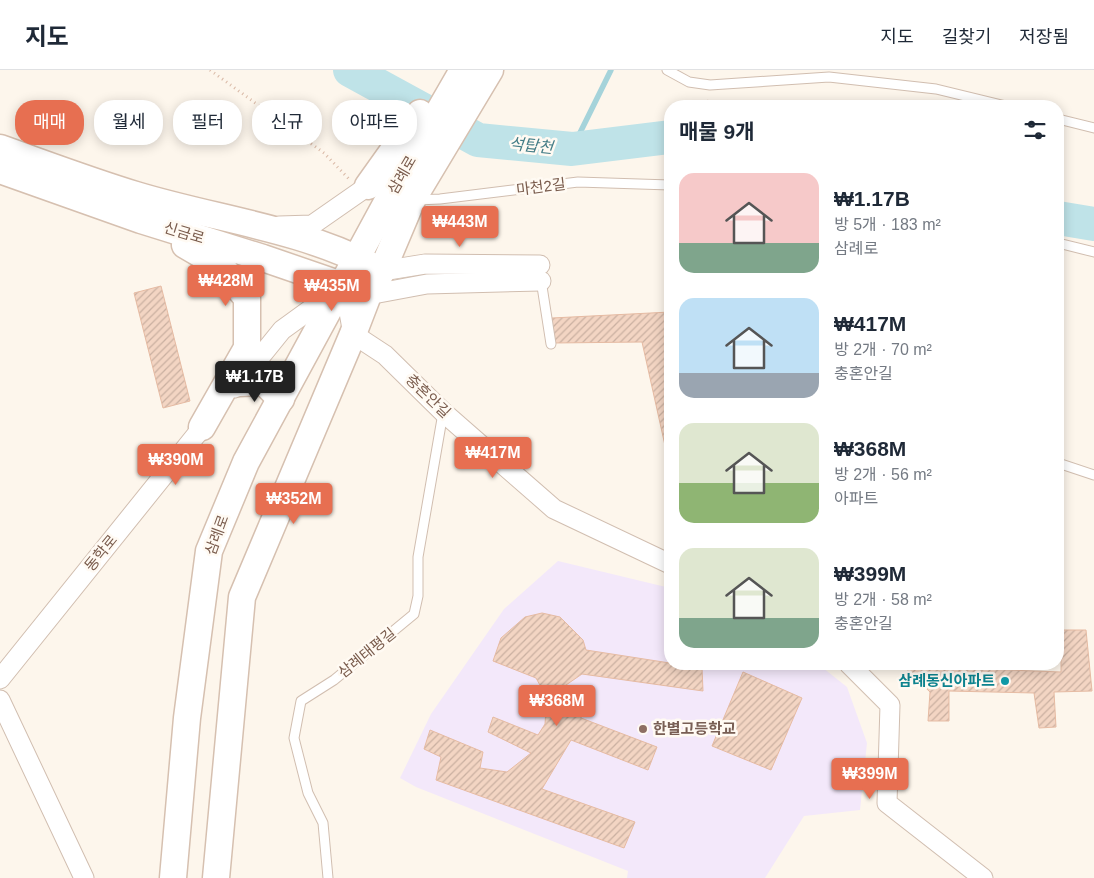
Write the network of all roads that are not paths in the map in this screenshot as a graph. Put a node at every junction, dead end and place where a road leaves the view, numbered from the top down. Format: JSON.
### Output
{"nodes":[{"id":1,"x":490,"y":70,"type":"edge"},
{"id":2,"x":666,"y":70,"type":"edge"},
{"id":3,"x":455,"y":87,"type":"edge"},
{"id":4,"x":981,"y":100,"type":"edge"},
{"id":5,"x":1064,"y":120,"type":"edge"},
{"id":6,"x":1094,"y":128,"type":"edge"},
{"id":7,"x":0,"y":148,"type":"edge"},
{"id":8,"x":0,"y":170,"type":"edge"},
{"id":9,"x":664,"y":185,"type":"edge"},
{"id":10,"x":391,"y":191,"type":"junction"},
{"id":11,"x":141,"y":220,"type":"junction"},
{"id":12,"x":262,"y":226,"type":"junction"},
{"id":13,"x":1064,"y":244,"type":"edge"},
{"id":14,"x":1094,"y":252,"type":"edge"},
{"id":15,"x":356,"y":258,"type":"junction"},
{"id":16,"x":382,"y":271,"type":"junction"},
{"id":17,"x":541,"y":273,"type":"junction"},
{"id":18,"x":344,"y":285,"type":"junction"},
{"id":19,"x":368,"y":295,"type":"junction"},
{"id":20,"x":353,"y":334,"type":"junction"},
{"id":21,"x":552,"y":344,"type":"dead end"},
{"id":22,"x":239,"y":383,"type":"junction"},
{"id":23,"x":281,"y":399,"type":"junction"},
{"id":24,"x":443,"y":412,"type":"junction"},
{"id":25,"x":202,"y":427,"type":"junction"},
{"id":26,"x":1064,"y":465,"type":"edge"},
{"id":27,"x":1094,"y":475,"type":"edge"},
{"id":28,"x":664,"y":561,"type":"edge"},
{"id":29,"x":855,"y":670,"type":"edge"},
{"id":30,"x":0,"y":679,"type":"edge"},
{"id":31,"x":0,"y":700,"type":"edge"},
{"id":32,"x":84,"y":878,"type":"edge"},
{"id":33,"x":173,"y":878,"type":"edge"},
{"id":34,"x":216,"y":878,"type":"edge"},
{"id":35,"x":328,"y":878,"type":"edge"},
{"id":36,"x":983,"y":878,"type":"edge"}],
"edges":[{"from":1,"to":3,"type":"street","name":"삼례로"},
{"from":2,"to":4,"type":"lane"},
{"from":3,"to":10,"type":"street","name":"삼례로"},
{"from":3,"to":10,"type":"street","name":"신금로"},
{"from":5,"to":6,"type":"lane"},
{"from":7,"to":12,"type":"street","name":"신금로"},
{"from":8,"to":11,"type":"street","name":"신금로"},
{"from":9,"to":10,"type":"lane","name":"마천2길"},
{"from":10,"to":12,"type":"street","name":"신금로"},
{"from":10,"to":15,"type":"street","name":"삼례로"},
{"from":10,"to":16,"type":"street","name":"삼례로"},
{"from":11,"to":18,"type":"street","name":"신금로"},
{"from":11,"to":25,"type":"street","name":"동학로"},
{"from":12,"to":15,"type":"street","name":"신금로"},
{"from":13,"to":14,"type":"lane"},
{"from":15,"to":16,"type":"street","name":"신금로"},
{"from":15,"to":18,"type":"street","name":"삼례로"},
{"from":16,"to":17,"type":"street"},
{"from":16,"to":19,"type":"street","name":"삼례로"},
{"from":17,"to":19,"type":"street"},
{"from":17,"to":21,"type":"lane"},
{"from":18,"to":19,"type":"street","name":"신금로"},
{"from":18,"to":20,"type":"street"},
{"from":18,"to":22,"type":"street","name":"동학로"},
{"from":18,"to":23,"type":"street","name":"삼례로"},
{"from":19,"to":20,"type":"street","name":"삼례로"},
{"from":20,"to":24,"type":"street","name":"충혼안길"},
{"from":20,"to":34,"type":"street","name":"삼례로"},
{"from":22,"to":23,"type":"street"},
{"from":22,"to":25,"type":"street","name":"동학로"},
{"from":23,"to":33,"type":"street","name":"삼례로"},
{"from":24,"to":28,"type":"street","name":"충혼안길"},
{"from":24,"to":35,"type":"lane","name":"삼례태평길"},
{"from":25,"to":30,"type":"street","name":"동학로"},
{"from":26,"to":27,"type":"lane"},
{"from":29,"to":36,"type":"street"},
{"from":31,"to":32,"type":"street"}]}
